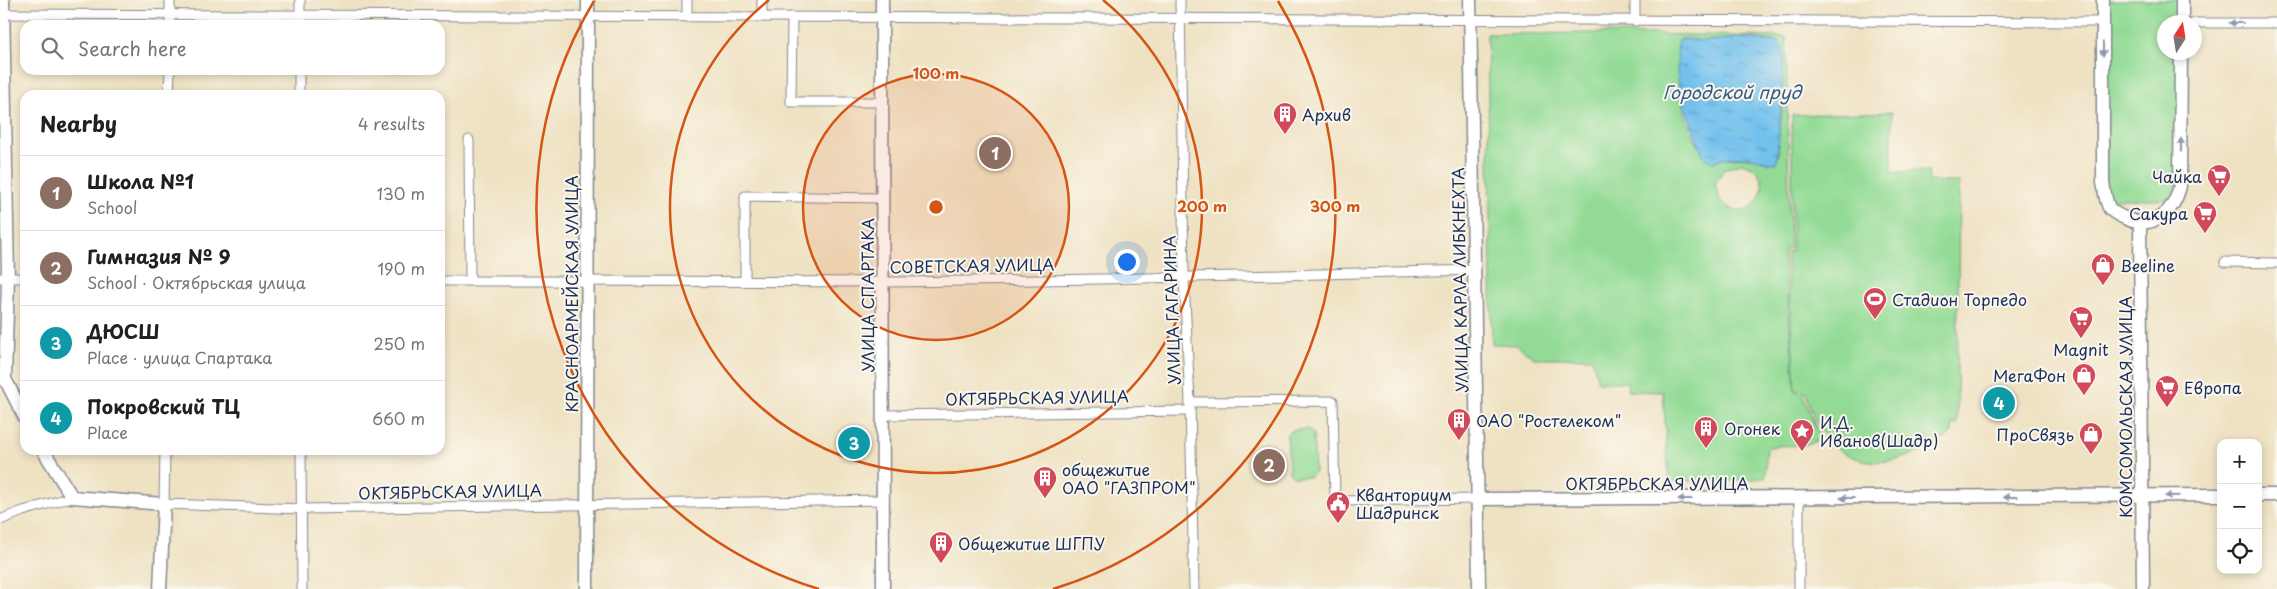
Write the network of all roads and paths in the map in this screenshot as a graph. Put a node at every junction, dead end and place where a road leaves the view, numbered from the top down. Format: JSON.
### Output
{"nodes":[{"id":1,"x":3,"y":0,"type":"edge"},
{"id":2,"x":170,"y":0,"type":"edge"},
{"id":3,"x":300,"y":0,"type":"edge"},
{"id":4,"x":588,"y":0,"type":"edge"},
{"id":5,"x":687,"y":0,"type":"edge"},
{"id":6,"x":762,"y":0,"type":"edge"},
{"id":7,"x":882,"y":0,"type":"edge"},
{"id":8,"x":1180,"y":0,"type":"edge"},
{"id":9,"x":1470,"y":0,"type":"edge"},
{"id":10,"x":1635,"y":0,"type":"edge"},
{"id":11,"x":2103,"y":0,"type":"edge"},
{"id":12,"x":2182,"y":0,"type":"edge"},
{"id":13,"x":2,"y":14,"type":"edge"},
{"id":14,"x":170,"y":14,"type":"junction"},
{"id":15,"x":300,"y":14,"type":"junction"},
{"id":16,"x":2182,"y":15,"type":"edge"},
{"id":17,"x":588,"y":16,"type":"junction"},
{"id":18,"x":687,"y":17,"type":"junction"},
{"id":19,"x":762,"y":17,"type":"junction"},
{"id":20,"x":792,"y":17,"type":"junction"},
{"id":21,"x":882,"y":18,"type":"junction"},
{"id":22,"x":1180,"y":18,"type":"junction"},
{"id":23,"x":170,"y":20,"type":"edge"},
{"id":24,"x":300,"y":20,"type":"edge"},
{"id":25,"x":1470,"y":20,"type":"junction"},
{"id":26,"x":1635,"y":21,"type":"junction"},
{"id":27,"x":2103,"y":22,"type":"junction"},
{"id":28,"x":2202,"y":23,"type":"edge"},
{"id":29,"x":2277,"y":23,"type":"edge"},
{"id":30,"x":2181,"y":60,"type":"edge"},
{"id":31,"x":170,"y":75,"type":"edge"},
{"id":32,"x":299,"y":75,"type":"edge"},
{"id":33,"x":169,"y":90,"type":"edge"},
{"id":34,"x":299,"y":90,"type":"edge"},
{"id":35,"x":882,"y":102,"type":"junction"},
{"id":36,"x":469,"y":140,"type":"dead end"},
{"id":37,"x":883,"y":198,"type":"junction"},
{"id":38,"x":2140,"y":224,"type":"junction"},
{"id":39,"x":2225,"y":262,"type":"dead end"},
{"id":40,"x":2277,"y":263,"type":"edge"},
{"id":41,"x":1475,"y":270,"type":"junction"},
{"id":42,"x":4,"y":278,"type":"edge"},
{"id":43,"x":20,"y":278,"type":"edge"},
{"id":44,"x":1184,"y":278,"type":"junction"},
{"id":45,"x":587,"y":280,"type":"junction"},
{"id":46,"x":445,"y":281,"type":"edge"},
{"id":47,"x":470,"y":281,"type":"junction"},
{"id":48,"x":745,"y":281,"type":"junction"},
{"id":49,"x":883,"y":282,"type":"junction"},
{"id":50,"x":3,"y":376,"type":"edge"},
{"id":51,"x":1190,"y":407,"type":"junction"},
{"id":52,"x":20,"y":408,"type":"edge"},
{"id":53,"x":884,"y":415,"type":"junction"},
{"id":54,"x":46,"y":455,"type":"edge"},
{"id":55,"x":165,"y":455,"type":"edge"},
{"id":56,"x":300,"y":455,"type":"edge"},
{"id":57,"x":2217,"y":495,"type":"edge"},
{"id":58,"x":2262,"y":495,"type":"edge"},
{"id":59,"x":2277,"y":495,"type":"edge"},
{"id":60,"x":2141,"y":496,"type":"junction"},
{"id":61,"x":72,"y":497,"type":"junction"},
{"id":62,"x":1799,"y":498,"type":"junction"},
{"id":63,"x":1478,"y":499,"type":"junction"},
{"id":64,"x":884,"y":500,"type":"junction"},
{"id":65,"x":164,"y":504,"type":"junction"},
{"id":66,"x":587,"y":506,"type":"junction"},
{"id":67,"x":302,"y":510,"type":"junction"},
{"id":68,"x":0,"y":520,"type":"edge"},
{"id":69,"x":160,"y":589,"type":"edge"},
{"id":70,"x":302,"y":589,"type":"edge"},
{"id":71,"x":587,"y":589,"type":"edge"},
{"id":72,"x":883,"y":589,"type":"edge"},
{"id":73,"x":1194,"y":589,"type":"edge"},
{"id":74,"x":1479,"y":589,"type":"edge"},
{"id":75,"x":1799,"y":589,"type":"edge"},
{"id":76,"x":2143,"y":589,"type":"edge"}],
"edges":[{"from":1,"to":13,"type":"street"},
{"from":2,"to":14,"type":"street"},
{"from":3,"to":15,"type":"street"},
{"from":4,"to":17,"type":"street","name":"КРАСНОАРМЕЙСКАЯ УЛИЦА"},
{"from":5,"to":18,"type":"street"},
{"from":6,"to":19,"type":"street"},
{"from":7,"to":21,"type":"street","name":"УЛИЦА СПАРТАКА"},
{"from":8,"to":22,"type":"street","name":"УЛИЦА ГАГАРИНА"},
{"from":9,"to":25,"type":"street","name":"УЛИЦА КАРЛА ЛИБКНЕХТА"},
{"from":10,"to":26,"type":"street"},
{"from":11,"to":27,"type":"street"},
{"from":12,"to":16,"type":"street"},
{"from":13,"to":14,"type":"street"},
{"from":13,"to":42,"type":"street"},
{"from":14,"to":15,"type":"street"},
{"from":14,"to":23,"type":"street"},
{"from":15,"to":17,"type":"street"},
{"from":15,"to":24,"type":"street"},
{"from":17,"to":18,"type":"street"},
{"from":17,"to":45,"type":"street","name":"КРАСНОАРМЕЙСКАЯ УЛИЦА"},
{"from":18,"to":19,"type":"street"},
{"from":19,"to":20,"type":"street"},
{"from":20,"to":21,"type":"street"},
{"from":20,"to":35,"type":"street"},
{"from":21,"to":22,"type":"street"},
{"from":21,"to":35,"type":"street","name":"УЛИЦА СПАРТАКА"},
{"from":22,"to":25,"type":"street"},
{"from":22,"to":44,"type":"street","name":"УЛИЦА ГАГАРИНА"},
{"from":25,"to":26,"type":"street"},
{"from":25,"to":41,"type":"street","name":"УЛИЦА КАРЛА ЛИБКНЕХТА"},
{"from":26,"to":27,"type":"street"},
{"from":27,"to":38,"type":"street","one_way":true},
{"from":29,"to":28,"type":"street","one_way":true},
{"from":38,"to":30,"type":"street","one_way":true},
{"from":31,"to":33,"type":"street"},
{"from":32,"to":34,"type":"street"},
{"from":35,"to":37,"type":"street","name":"УЛИЦА СПАРТАКА"},
{"from":36,"to":47,"type":"street"},
{"from":37,"to":48,"type":"street"},
{"from":37,"to":49,"type":"street","name":"УЛИЦА СПАРТАКА"},
{"from":38,"to":60,"type":"street","name":"КОМСОМОЛЬСКАЯ УЛИЦА"},
{"from":39,"to":40,"type":"street"},
{"from":41,"to":44,"type":"street","name":"СОВЕТСКАЯ УЛИЦА"},
{"from":41,"to":63,"type":"street","name":"УЛИЦА КАРЛА ЛИБКНЕХТА"},
{"from":42,"to":43,"type":"street"},
{"from":42,"to":50,"type":"street"},
{"from":44,"to":49,"type":"street","name":"СОВЕТСКАЯ УЛИЦА"},
{"from":44,"to":51,"type":"street","name":"УЛИЦА ГАГАРИНА"},
{"from":45,"to":47,"type":"street","name":"СОВЕТСКАЯ УЛИЦА"},
{"from":45,"to":48,"type":"street","name":"СОВЕТСКАЯ УЛИЦА"},
{"from":45,"to":66,"type":"street","name":"КРАСНОАРМЕЙСКАЯ УЛИЦА"},
{"from":46,"to":47,"type":"street","name":"СОВЕТСКАЯ УЛИЦА"},
{"from":48,"to":49,"type":"street","name":"СОВЕТСКАЯ УЛИЦА"},
{"from":49,"to":53,"type":"street","name":"УЛИЦА СПАРТАКА"},
{"from":50,"to":52,"type":"street"},
{"from":51,"to":53,"type":"street","name":"ОКТЯБРЬСКАЯ УЛИЦА"},
{"from":51,"to":63,"type":"street","name":"ОКТЯБРЬСКАЯ УЛИЦА"},
{"from":51,"to":73,"type":"street","name":"УЛИЦА ГАГАРИНА"},
{"from":53,"to":64,"type":"street","name":"УЛИЦА СПАРТАКА"},
{"from":54,"to":61,"type":"street"},
{"from":55,"to":65,"type":"street"},
{"from":56,"to":67,"type":"street"},
{"from":57,"to":60,"type":"street","name":"ОКТЯБРЬСКАЯ УЛИЦА","one_way":true},
{"from":58,"to":59,"type":"street"},
{"from":60,"to":62,"type":"street","name":"ОКТЯБРЬСКАЯ УЛИЦА","one_way":true},
{"from":60,"to":76,"type":"street","name":"КОМСОМОЛЬСКАЯ УЛИЦА"},
{"from":61,"to":65,"type":"street","name":"ОКТЯБРЬСКАЯ УЛИЦА"},
{"from":61,"to":68,"type":"street"},
{"from":62,"to":63,"type":"street","name":"ОКТЯБРЬСКАЯ УЛИЦА","one_way":true},
{"from":62,"to":75,"type":"street"},
{"from":63,"to":74,"type":"street","name":"УЛИЦА КАРЛА ЛИБКНЕХТА"},
{"from":64,"to":66,"type":"street","name":"ОКТЯБРЬСКАЯ УЛИЦА"},
{"from":64,"to":72,"type":"street","name":"УЛИЦА СПАРТАКА"},
{"from":65,"to":67,"type":"street","name":"ОКТЯБРЬСКАЯ УЛИЦА"},
{"from":65,"to":69,"type":"street"},
{"from":66,"to":67,"type":"street","name":"ОКТЯБРЬСКАЯ УЛИЦА"},
{"from":66,"to":71,"type":"street","name":"КРАСНОАРМЕЙСКАЯ УЛИЦА"},
{"from":67,"to":70,"type":"street"}]}
